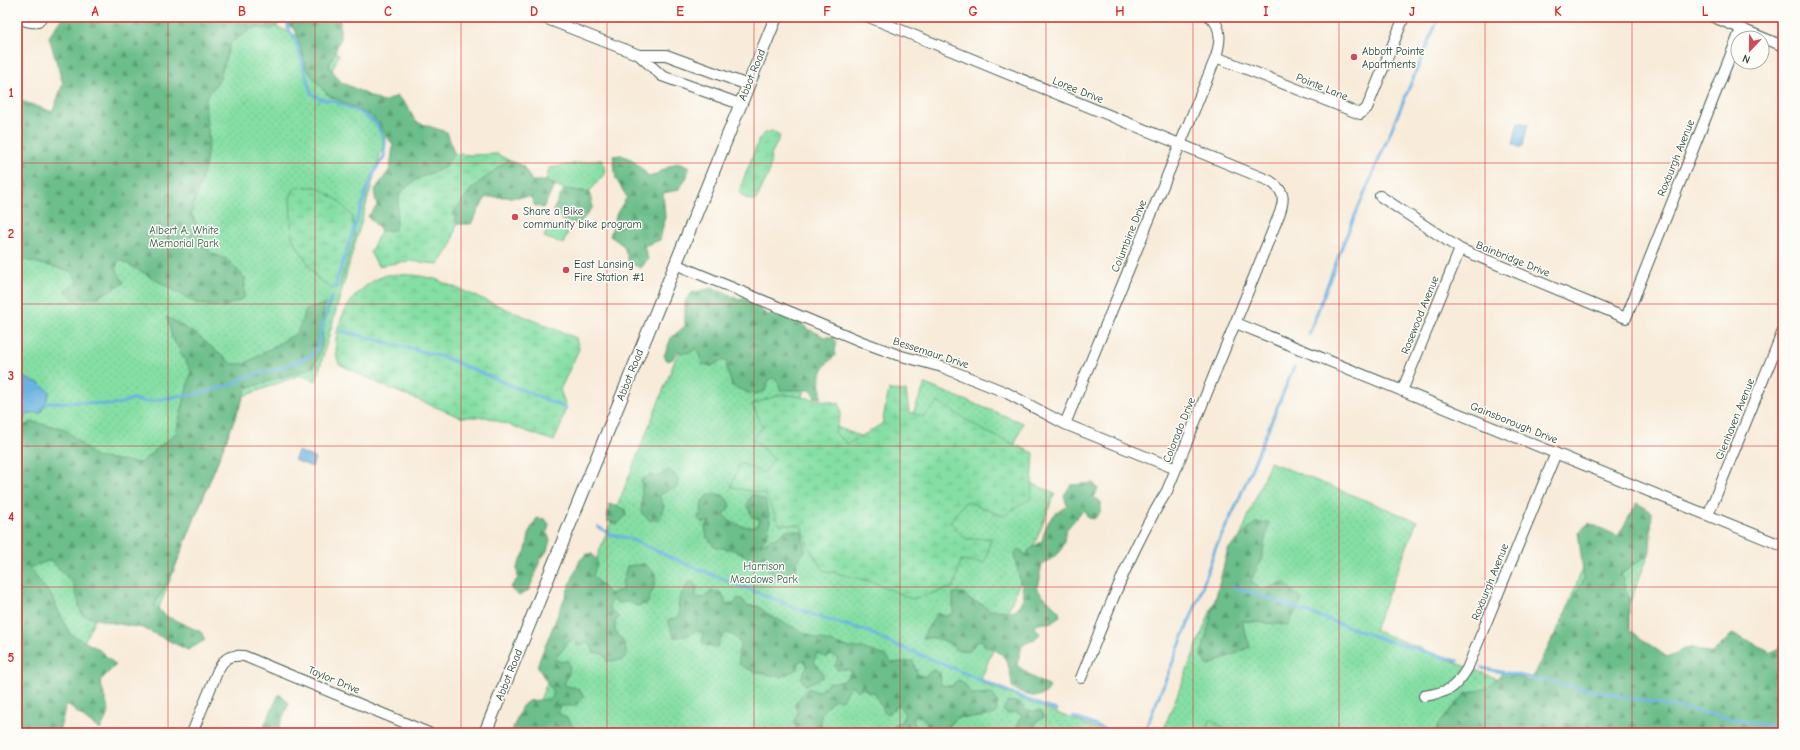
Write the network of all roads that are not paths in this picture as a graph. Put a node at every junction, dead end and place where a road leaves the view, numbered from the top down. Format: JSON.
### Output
{"nodes":[{"id":1,"x":19,"y":17,"type":"edge"},
{"id":2,"x":42,"y":17,"type":"edge"},
{"id":3,"x":542,"y":17,"type":"edge"},
{"id":4,"x":776,"y":17,"type":"edge"},
{"id":5,"x":869,"y":17,"type":"edge"},
{"id":6,"x":1210,"y":17,"type":"edge"},
{"id":7,"x":1404,"y":17,"type":"edge"},
{"id":8,"x":1713,"y":17,"type":"edge"},
{"id":9,"x":1741,"y":29,"type":"junction"},
{"id":10,"x":1783,"y":46,"type":"edge"},
{"id":11,"x":639,"y":55,"type":"junction"},
{"id":12,"x":1216,"y":57,"type":"junction"},
{"id":13,"x":748,"y":85,"type":"junction"},
{"id":14,"x":740,"y":104,"type":"junction"},
{"id":15,"x":1180,"y":144,"type":"junction"},
{"id":16,"x":1278,"y":187,"type":"joint"},
{"id":17,"x":1380,"y":196,"type":"dead end"},
{"id":18,"x":1460,"y":249,"type":"junction"},
{"id":19,"x":675,"y":264,"type":"junction"},
{"id":20,"x":1634,"y":297,"type":"joint"},
{"id":21,"x":1236,"y":323,"type":"junction"},
{"id":22,"x":1783,"y":331,"type":"edge"},
{"id":23,"x":1402,"y":391,"type":"junction"},
{"id":24,"x":1065,"y":424,"type":"junction"},
{"id":25,"x":1556,"y":453,"type":"junction"},
{"id":26,"x":1176,"y":469,"type":"junction"},
{"id":27,"x":1708,"y":516,"type":"junction"},
{"id":28,"x":1783,"y":546,"type":"edge"},
{"id":29,"x":1081,"y":678,"type":"dead end"},
{"id":30,"x":1424,"y":696,"type":"dead end"},
{"id":31,"x":192,"y":733,"type":"edge"},
{"id":32,"x":429,"y":733,"type":"edge"},
{"id":33,"x":485,"y":733,"type":"edge"}],
"edges":[{"from":1,"to":2,"type":"street"},
{"from":3,"to":11,"type":"street"},
{"from":4,"to":13,"type":"main road","name":"Abbot Road"},
{"from":5,"to":15,"type":"street","name":"Loree Drive"},
{"from":6,"to":12,"type":"street"},
{"from":7,"to":12,"type":"street","name":"Pointe Lane"},
{"from":8,"to":9,"type":"street"},
{"from":9,"to":10,"type":"street"},
{"from":9,"to":20,"type":"street","name":"Roxburgh Avenue"},
{"from":11,"to":13,"type":"street"},
{"from":11,"to":14,"type":"street"},
{"from":12,"to":15,"type":"street","name":"Columbine Drive"},
{"from":13,"to":14,"type":"main road","name":"Abbot Road"},
{"from":14,"to":19,"type":"main road","name":"Abbot Road"},
{"from":15,"to":16,"type":"street","name":"Loree Drive"},
{"from":15,"to":24,"type":"street","name":"Columbine Drive"},
{"from":16,"to":21,"type":"street","name":"Colorado Drive"},
{"from":17,"to":18,"type":"street","name":"Bainbridge Drive"},
{"from":18,"to":20,"type":"street","name":"Bainbridge Drive"},
{"from":18,"to":23,"type":"street","name":"Rosewood Avenue"},
{"from":19,"to":24,"type":"street","name":"Bessemaur Drive"},
{"from":19,"to":33,"type":"main road","name":"Abbot Road"},
{"from":21,"to":23,"type":"street","name":"Gainsborough Drive"},
{"from":21,"to":26,"type":"street","name":"Colorado Drive"},
{"from":22,"to":27,"type":"street","name":"Glenhaven Avenue"},
{"from":23,"to":25,"type":"street","name":"Gainsborough Drive"},
{"from":24,"to":26,"type":"street","name":"Bessemaur Drive"},
{"from":25,"to":27,"type":"street","name":"Gainsborough Drive"},
{"from":25,"to":30,"type":"street","name":"Roxburgh Avenue"},
{"from":26,"to":29,"type":"street","name":"Colorado Drive"},
{"from":27,"to":28,"type":"street","name":"Gainsborough Drive"},
{"from":31,"to":32,"type":"street","name":"Taylor Drive"}]}
